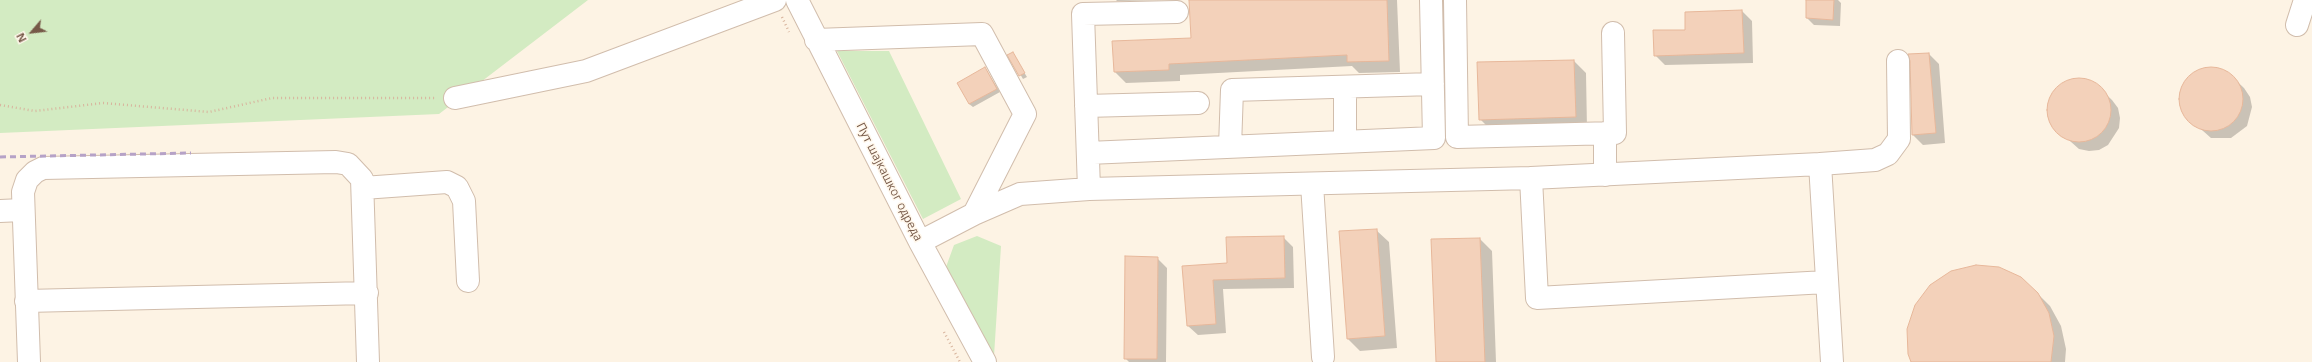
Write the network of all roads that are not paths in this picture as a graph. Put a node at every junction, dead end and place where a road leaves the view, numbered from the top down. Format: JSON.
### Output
{"nodes":[{"id":1,"x":775,"y":0,"type":"edge"},
{"id":2,"x":797,"y":0,"type":"edge"},
{"id":3,"x":1430,"y":0,"type":"edge"},
{"id":4,"x":1455,"y":0,"type":"edge"},
{"id":5,"x":2305,"y":0,"type":"edge"},
{"id":6,"x":1177,"y":12,"type":"dead end"},
{"id":7,"x":2297,"y":25,"type":"dead end"},
{"id":8,"x":1613,"y":33,"type":"dead end"},
{"id":9,"x":816,"y":40,"type":"junction"},
{"id":10,"x":1898,"y":61,"type":"dead end"},
{"id":11,"x":1433,"y":84,"type":"junction"},
{"id":12,"x":1345,"y":87,"type":"junction"},
{"id":13,"x":456,"y":98,"type":"road end"},
{"id":14,"x":1198,"y":103,"type":"dead end"},
{"id":15,"x":1086,"y":106,"type":"junction"},
{"id":16,"x":1604,"y":133,"type":"junction"},
{"id":17,"x":1345,"y":142,"type":"junction"},
{"id":18,"x":1230,"y":147,"type":"junction"},
{"id":19,"x":1088,"y":152,"type":"junction"},
{"id":20,"x":1820,"y":164,"type":"junction"},
{"id":21,"x":1605,"y":175,"type":"junction"},
{"id":22,"x":1531,"y":178,"type":"junction"},
{"id":23,"x":1312,"y":184,"type":"junction"},
{"id":24,"x":363,"y":188,"type":"junction"},
{"id":25,"x":1089,"y":189,"type":"junction"},
{"id":26,"x":22,"y":210,"type":"junction"},
{"id":27,"x":0,"y":211,"type":"edge"},
{"id":28,"x":974,"y":214,"type":"junction"},
{"id":29,"x":920,"y":242,"type":"junction"},
{"id":30,"x":468,"y":281,"type":"dead end"},
{"id":31,"x":1826,"y":282,"type":"junction"},
{"id":32,"x":367,"y":294,"type":"junction"},
{"id":33,"x":26,"y":301,"type":"junction"},
{"id":34,"x":1323,"y":357,"type":"dead end"},
{"id":35,"x":29,"y":362,"type":"edge"},
{"id":36,"x":368,"y":362,"type":"edge"},
{"id":37,"x":985,"y":362,"type":"edge"},
{"id":38,"x":1832,"y":362,"type":"edge"}],
"edges":[{"from":1,"to":13,"type":"street"},
{"from":2,"to":9,"type":"street","name":"Пут шајкашког одреда"},
{"from":3,"to":11,"type":"street"},
{"from":4,"to":16,"type":"street"},
{"from":5,"to":7,"type":"street"},
{"from":6,"to":15,"type":"street"},
{"from":8,"to":16,"type":"street"},
{"from":9,"to":28,"type":"street"},
{"from":9,"to":29,"type":"street","name":"Пут шајкашког одреда"},
{"from":10,"to":20,"type":"street"},
{"from":11,"to":12,"type":"street"},
{"from":11,"to":17,"type":"street"},
{"from":12,"to":17,"type":"street"},
{"from":12,"to":18,"type":"street"},
{"from":14,"to":15,"type":"street"},
{"from":15,"to":19,"type":"street"},
{"from":16,"to":21,"type":"street"},
{"from":17,"to":18,"type":"street"},
{"from":18,"to":19,"type":"street"},
{"from":19,"to":25,"type":"street"},
{"from":20,"to":21,"type":"street"},
{"from":20,"to":31,"type":"street"},
{"from":21,"to":22,"type":"street"},
{"from":22,"to":23,"type":"street"},
{"from":22,"to":31,"type":"street"},
{"from":23,"to":25,"type":"street"},
{"from":23,"to":34,"type":"street"},
{"from":24,"to":26,"type":"street"},
{"from":24,"to":30,"type":"street"},
{"from":24,"to":32,"type":"street"},
{"from":25,"to":28,"type":"street"},
{"from":26,"to":27,"type":"street"},
{"from":26,"to":33,"type":"street"},
{"from":28,"to":29,"type":"street"},
{"from":29,"to":37,"type":"street","name":"Пут шајкашког одреда"},
{"from":31,"to":38,"type":"street"},
{"from":32,"to":33,"type":"street"},
{"from":32,"to":36,"type":"street"},
{"from":33,"to":35,"type":"street"}]}
